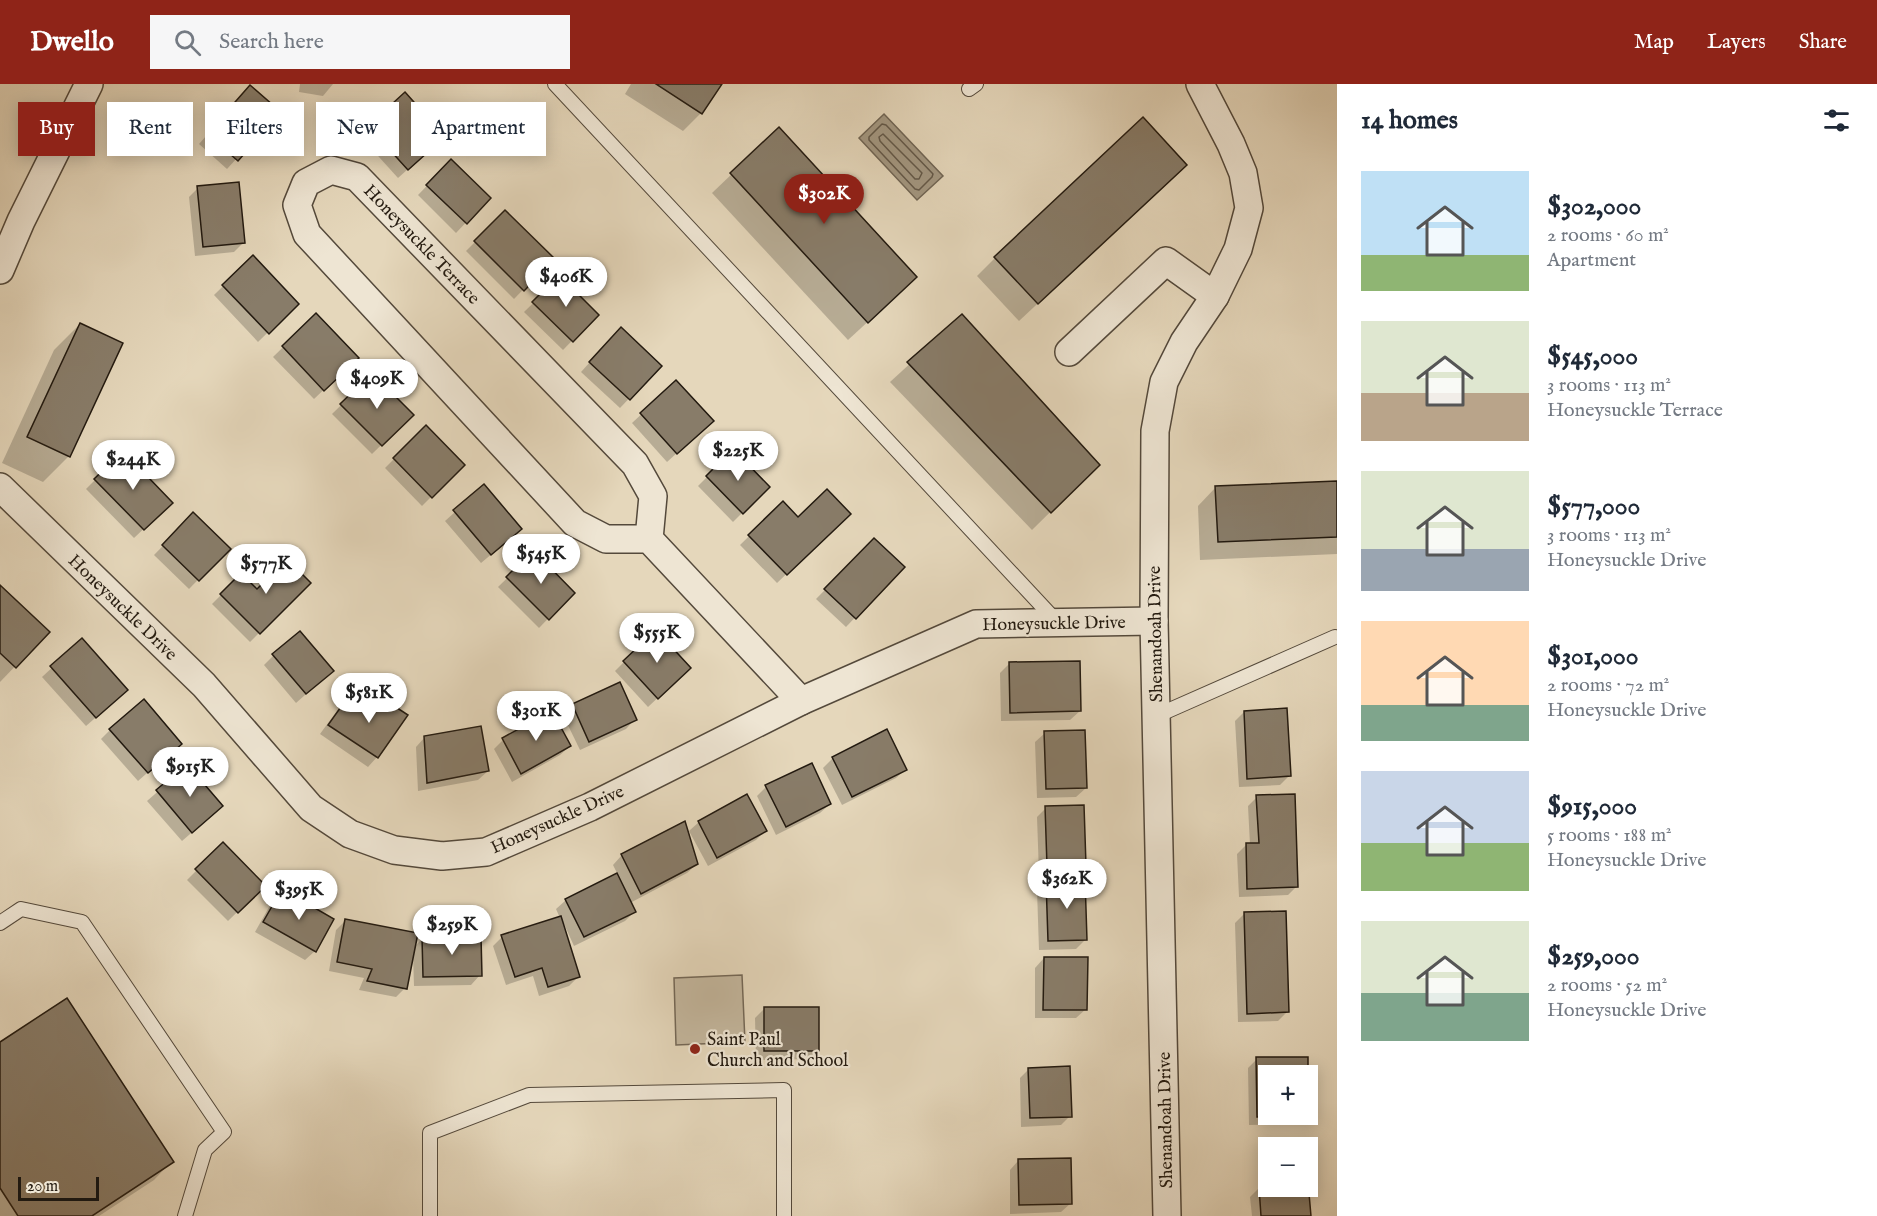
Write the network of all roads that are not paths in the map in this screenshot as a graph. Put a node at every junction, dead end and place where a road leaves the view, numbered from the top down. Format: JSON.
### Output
{"nodes":[{"id":1,"x":88,"y":84,"type":"edge"},
{"id":2,"x":555,"y":84,"type":"edge"},
{"id":3,"x":1200,"y":84,"type":"edge"},
{"id":4,"x":8,"y":229,"type":"edge"},
{"id":5,"x":0,"y":270,"type":"edge"},
{"id":6,"x":1215,"y":296,"type":"junction"},
{"id":7,"x":1069,"y":352,"type":"dead end"},
{"id":8,"x":0,"y":487,"type":"edge"},
{"id":9,"x":649,"y":539,"type":"junction"},
{"id":10,"x":1154,"y":621,"type":"junction"},
{"id":11,"x":1057,"y":622,"type":"junction"},
{"id":12,"x":1335,"y":637,"type":"dead end"},
{"id":13,"x":801,"y":701,"type":"junction"},
{"id":14,"x":1156,"y":716,"type":"junction"},
{"id":15,"x":0,"y":923,"type":"edge"},
{"id":16,"x":185,"y":1216,"type":"edge"},
{"id":17,"x":430,"y":1216,"type":"edge"},
{"id":18,"x":784,"y":1216,"type":"edge"},
{"id":19,"x":1167,"y":1216,"type":"edge"}],
"edges":[{"from":1,"to":4,"type":"street"},
{"from":2,"to":11,"type":"lane"},
{"from":3,"to":6,"type":"street","name":"Shenandoah Drive"},
{"from":4,"to":5,"type":"street"},
{"from":6,"to":7,"type":"street"},
{"from":6,"to":10,"type":"street","name":"Shenandoah Drive"},
{"from":8,"to":13,"type":"street","name":"Honeysuckle Drive"},
{"from":9,"to":9,"type":"street","name":"Honeysuckle Terrace"},
{"from":9,"to":13,"type":"street"},
{"from":10,"to":11,"type":"street","name":"Honeysuckle Drive"},
{"from":10,"to":14,"type":"street","name":"Shenandoah Drive"},
{"from":11,"to":13,"type":"street","name":"Honeysuckle Drive"},
{"from":12,"to":14,"type":"lane"},
{"from":14,"to":19,"type":"street","name":"Shenandoah Drive"},
{"from":15,"to":16,"type":"lane"},
{"from":17,"to":18,"type":"lane"}]}
